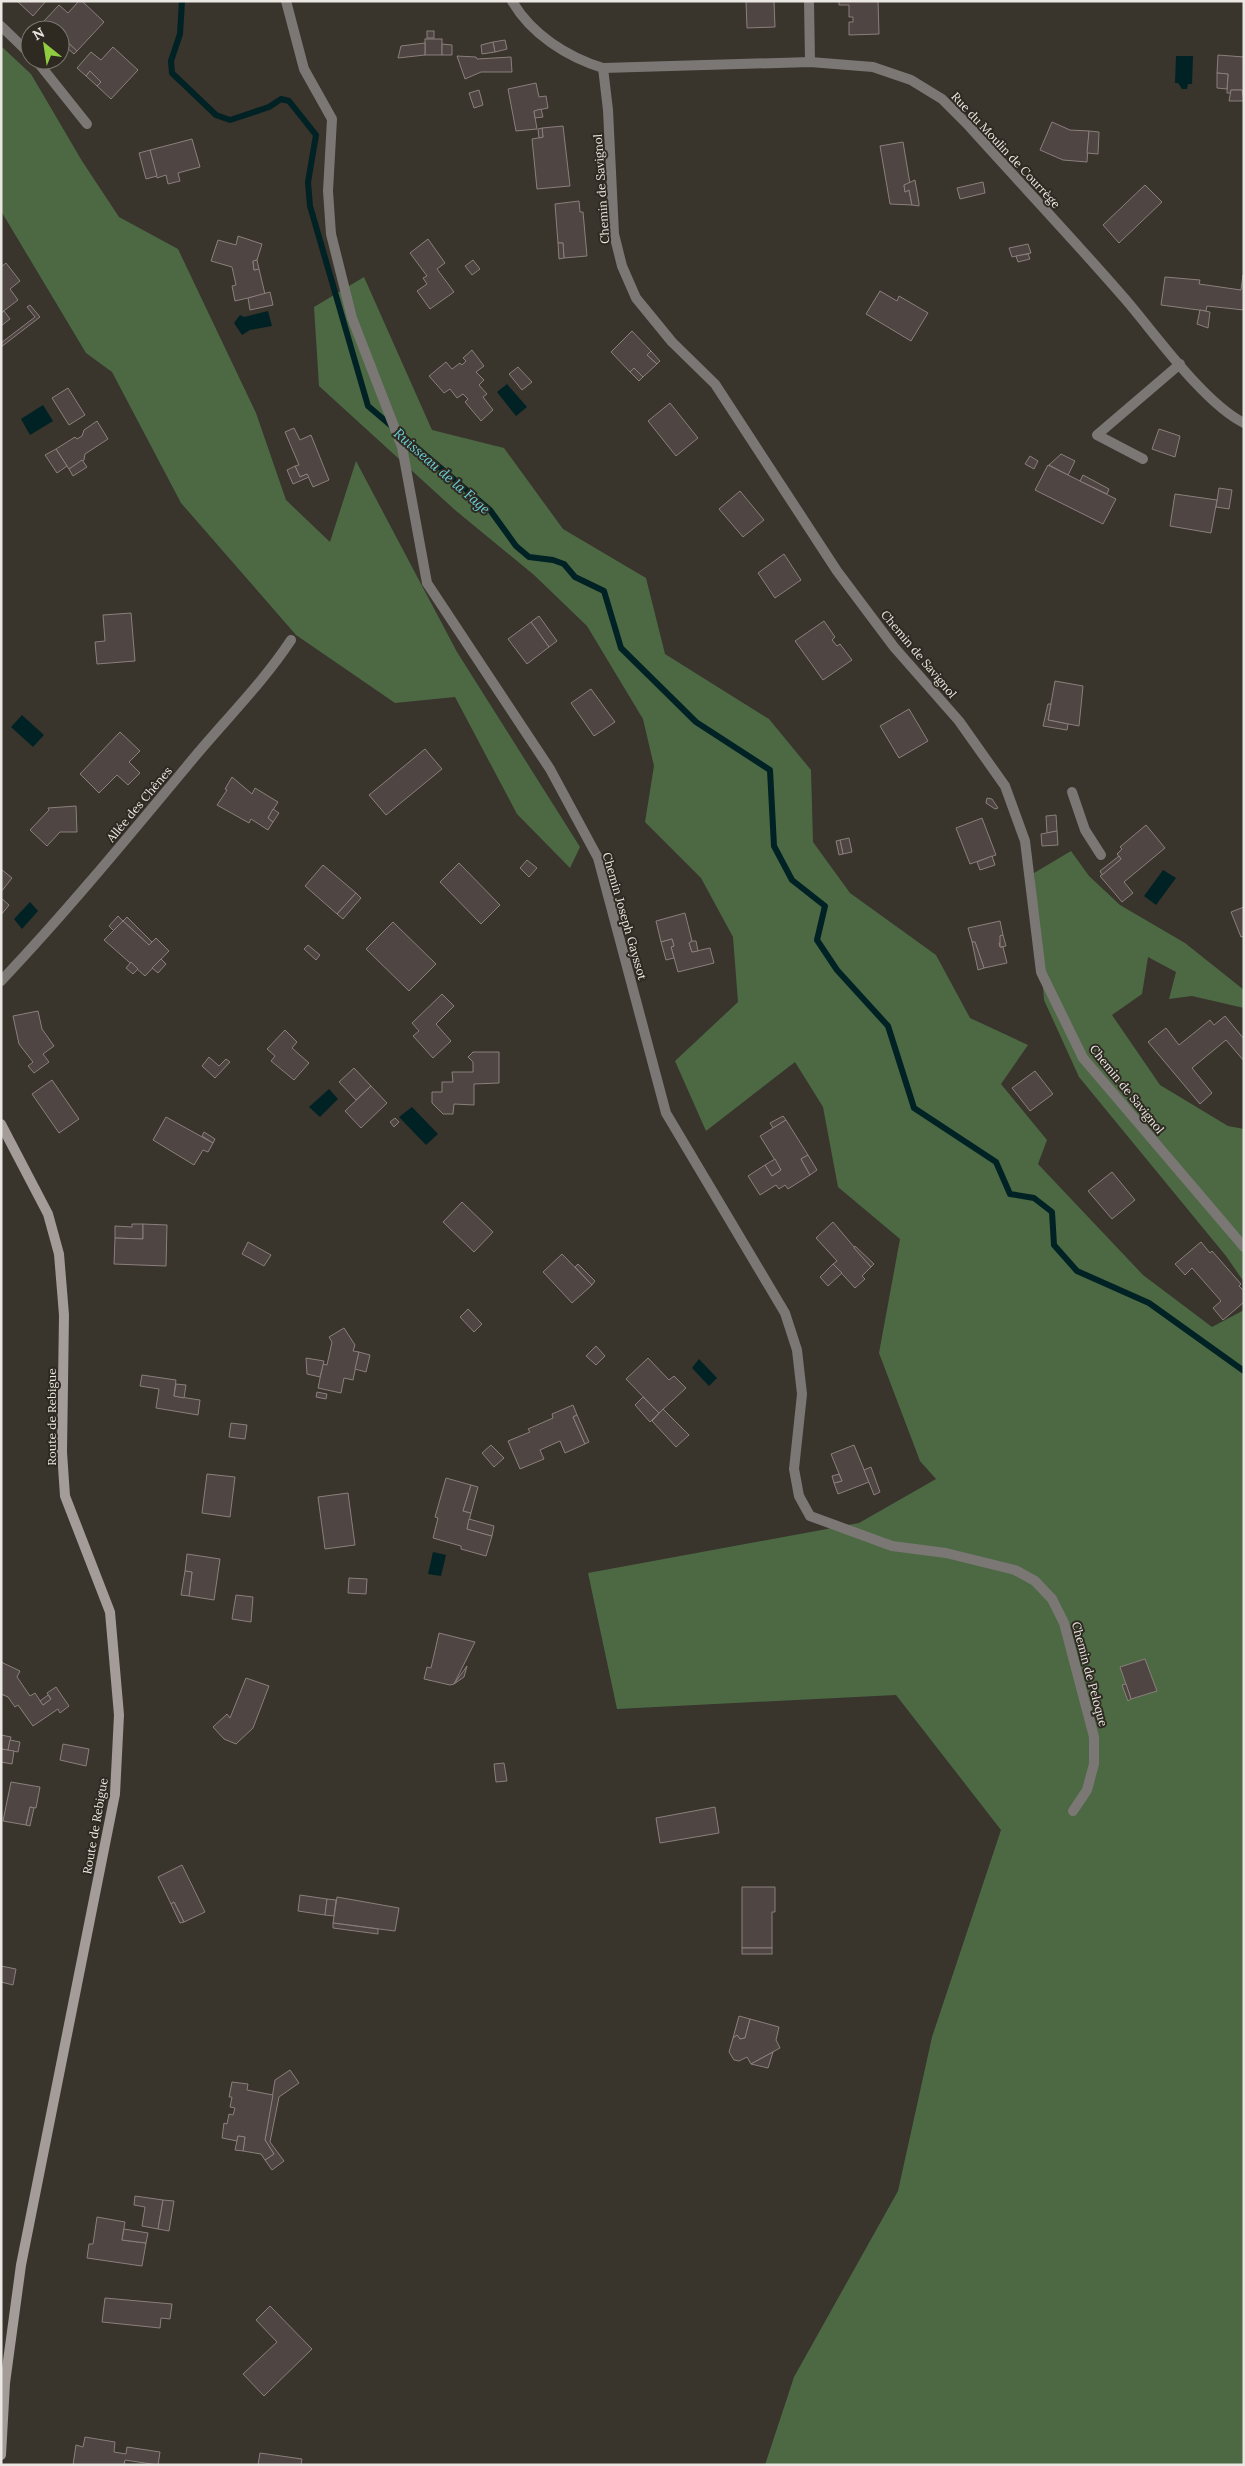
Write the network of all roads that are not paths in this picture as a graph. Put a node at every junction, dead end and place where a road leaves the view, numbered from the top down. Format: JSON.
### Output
{"nodes":[{"id":1,"x":286,"y":1,"type":"edge"},
{"id":2,"x":512,"y":1,"type":"edge"},
{"id":3,"x":809,"y":1,"type":"edge"},
{"id":4,"x":1,"y":26,"type":"edge"},
{"id":5,"x":20,"y":44,"type":"edge"},
{"id":6,"x":810,"y":62,"type":"junction"},
{"id":7,"x":603,"y":68,"type":"junction"},
{"id":8,"x":44,"y":70,"type":"edge"},
{"id":9,"x":86,"y":124,"type":"dead end"},
{"id":10,"x":1180,"y":364,"type":"junction"},
{"id":11,"x":1244,"y":423,"type":"edge"},
{"id":12,"x":1143,"y":459,"type":"dead end"},
{"id":13,"x":291,"y":640,"type":"dead end"},
{"id":14,"x":1072,"y":792,"type":"dead end"},
{"id":15,"x":1101,"y":854,"type":"dead end"},
{"id":16,"x":1,"y":981,"type":"edge"},
{"id":17,"x":1,"y":1124,"type":"edge"},
{"id":18,"x":1244,"y":1247,"type":"edge"},
{"id":19,"x":946,"y":1553,"type":"joint"},
{"id":20,"x":1073,"y":1811,"type":"dead end"},
{"id":21,"x":1,"y":2455,"type":"edge"}],
"edges":[{"from":1,"to":19,"type":"street","name":"Chemin Joseph Gayssot"},
{"from":2,"to":7,"type":"street","name":"Rue du Moulin de Courrège"},
{"from":3,"to":6,"type":"street"},
{"from":4,"to":5,"type":"street"},
{"from":6,"to":7,"type":"street","name":"Rue du Moulin de Courrège"},
{"from":6,"to":10,"type":"street","name":"Rue du Moulin de Courrège"},
{"from":7,"to":18,"type":"street","name":"Chemin de Savignol"},
{"from":8,"to":9,"type":"street"},
{"from":10,"to":11,"type":"street","name":"Rue du Moulin de Courrège"},
{"from":10,"to":12,"type":"street"},
{"from":13,"to":16,"type":"street","name":"Allée des Chênes"},
{"from":14,"to":15,"type":"street"},
{"from":17,"to":21,"type":"street","name":"Route de Rebigue"},
{"from":19,"to":20,"type":"street","name":"Chemin de Peloque"}]}
